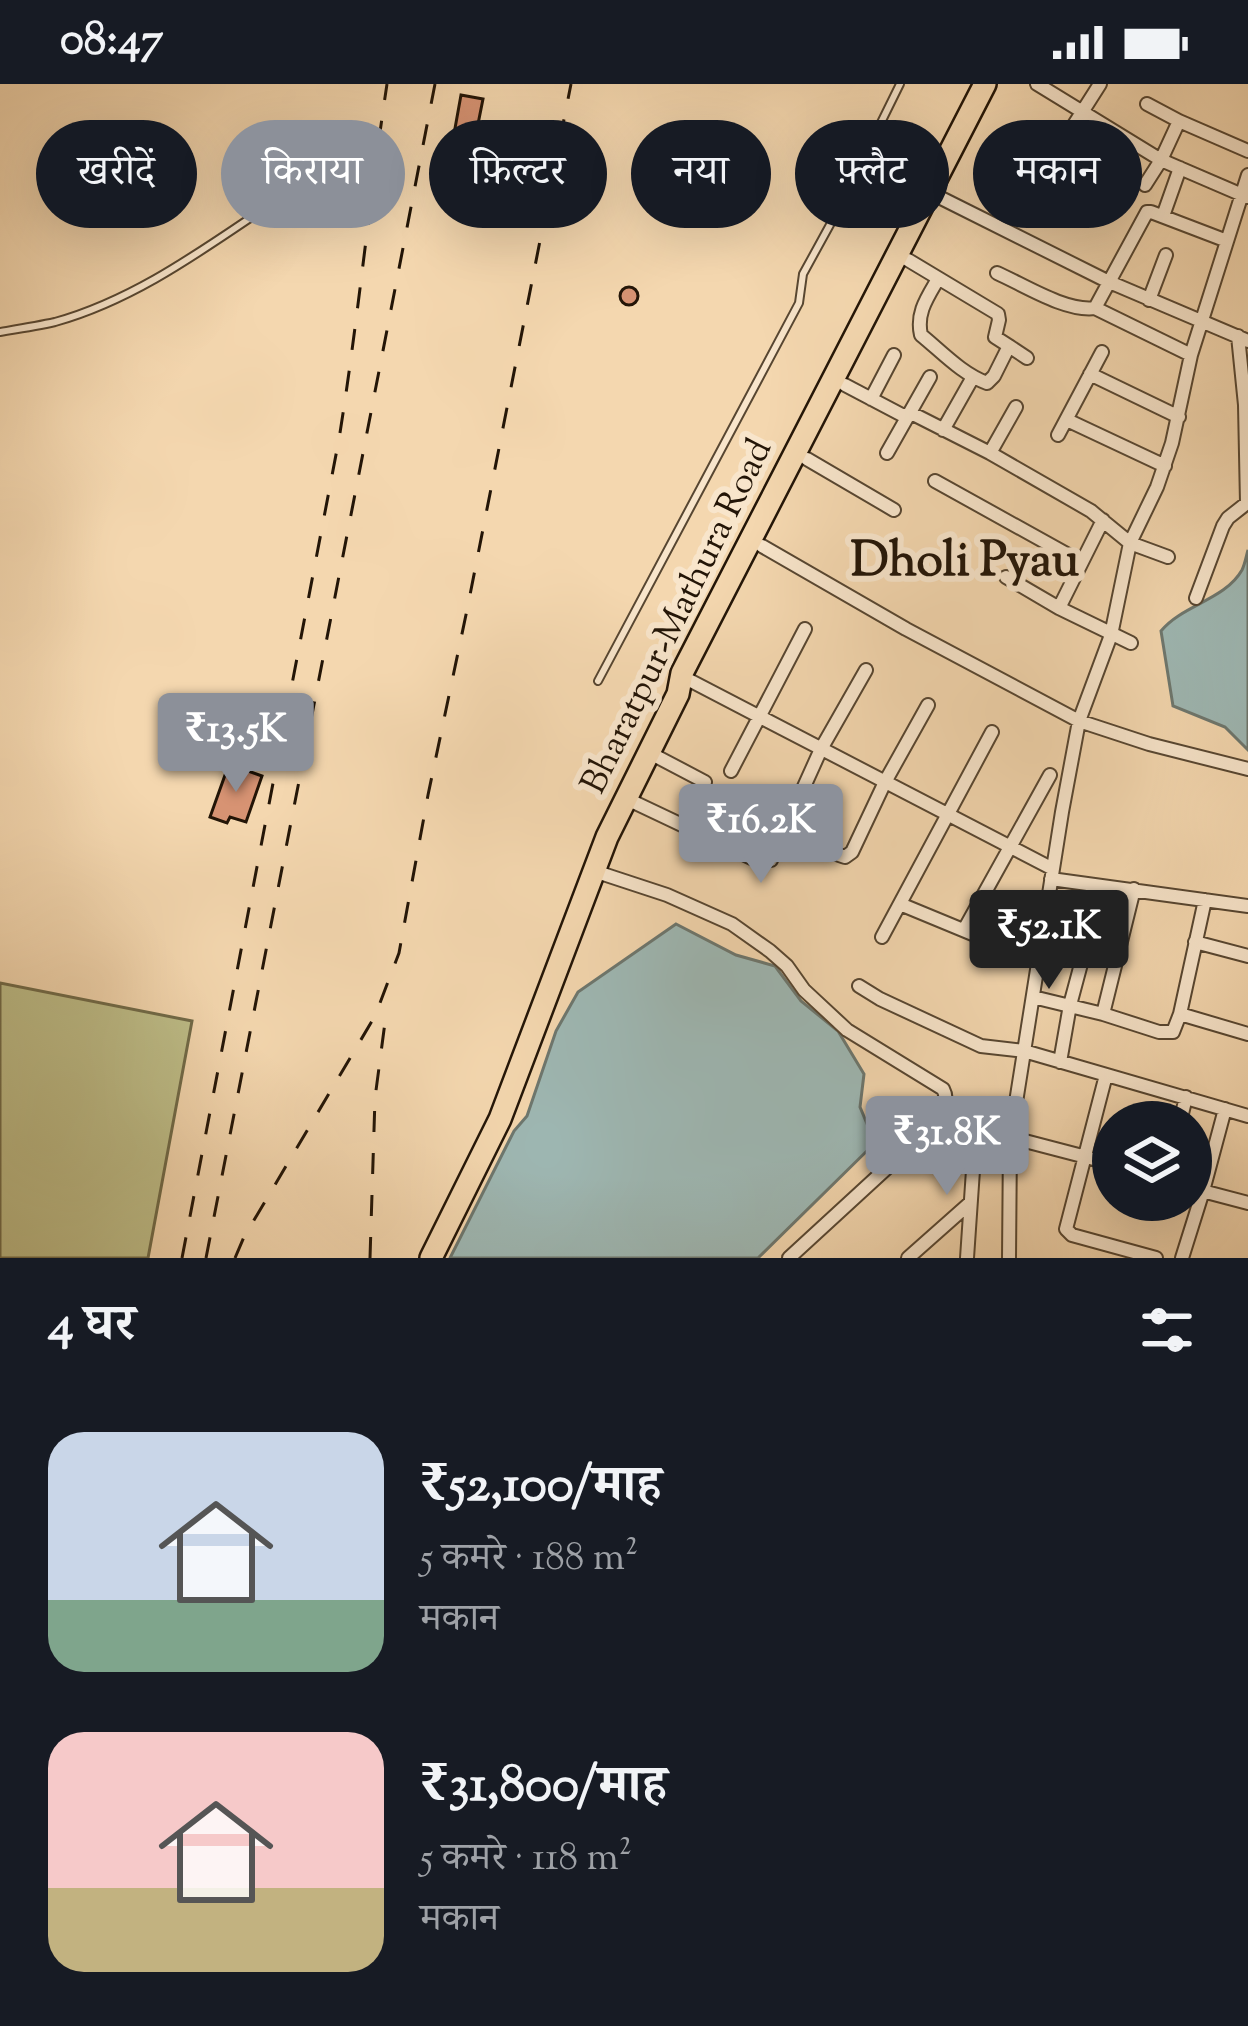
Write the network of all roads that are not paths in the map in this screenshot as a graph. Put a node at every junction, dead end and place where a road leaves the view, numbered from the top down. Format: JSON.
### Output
{"nodes":[{"id":1,"x":900,"y":84,"type":"edge"},
{"id":2,"x":1000,"y":84,"type":"edge"},
{"id":3,"x":1100,"y":84,"type":"edge"},
{"id":4,"x":1043,"y":86,"type":"edge"},
{"id":5,"x":982,"y":99,"type":"edge"},
{"id":6,"x":1147,"y":104,"type":"dead end"},
{"id":7,"x":1081,"y":113,"type":"junction"},
{"id":8,"x":1077,"y":120,"type":"edge"},
{"id":9,"x":1179,"y":121,"type":"junction"},
{"id":10,"x":1248,"y":152,"type":"edge"},
{"id":11,"x":1161,"y":160,"type":"junction"},
{"id":12,"x":1180,"y":168,"type":"junction"},
{"id":13,"x":949,"y":172,"type":"edge"},
{"id":14,"x":1248,"y":176,"type":"edge"},
{"id":15,"x":1145,"y":184,"type":"dead end"},
{"id":16,"x":1245,"y":197,"type":"edge"},
{"id":17,"x":949,"y":202,"type":"edge"},
{"id":18,"x":1163,"y":216,"type":"junction"},
{"id":19,"x":236,"y":228,"type":"edge"},
{"id":20,"x":923,"y":228,"type":"edge"},
{"id":21,"x":1227,"y":241,"type":"junction"},
{"id":22,"x":1166,"y":255,"type":"dead end"},
{"id":23,"x":908,"y":260,"type":"junction"},
{"id":24,"x":997,"y":273,"type":"dead end"},
{"id":25,"x":938,"y":279,"type":"junction"},
{"id":26,"x":1107,"y":281,"type":"junction"},
{"id":27,"x":888,"y":285,"type":"junction"},
{"id":28,"x":1149,"y":300,"type":"junction"},
{"id":29,"x":1095,"y":308,"type":"junction"},
{"id":30,"x":1202,"y":320,"type":"junction"},
{"id":31,"x":0,"y":332,"type":"edge"},
{"id":32,"x":1243,"y":339,"type":"edge"},
{"id":33,"x":1009,"y":346,"type":"junction"},
{"id":34,"x":1102,"y":352,"type":"dead end"},
{"id":35,"x":894,"y":355,"type":"dead end"},
{"id":36,"x":1191,"y":355,"type":"junction"},
{"id":37,"x":1027,"y":358,"type":"dead end"},
{"id":38,"x":1090,"y":374,"type":"junction"},
{"id":39,"x":930,"y":377,"type":"dead end"},
{"id":40,"x":973,"y":377,"type":"junction"},
{"id":41,"x":844,"y":385,"type":"junction"},
{"id":42,"x":871,"y":399,"type":"junction"},
{"id":43,"x":1016,"y":406,"type":"dead end"},
{"id":44,"x":909,"y":415,"type":"junction"},
{"id":45,"x":1179,"y":418,"type":"junction"},
{"id":46,"x":1067,"y":420,"type":"junction"},
{"id":47,"x":943,"y":430,"type":"junction"},
{"id":48,"x":1058,"y":435,"type":"dead end"},
{"id":49,"x":887,"y":452,"type":"dead end"},
{"id":50,"x":990,"y":453,"type":"junction"},
{"id":51,"x":807,"y":459,"type":"junction"},
{"id":52,"x":1165,"y":466,"type":"junction"},
{"id":53,"x":934,"y":481,"type":"dead end"},
{"id":54,"x":894,"y":510,"type":"dead end"},
{"id":55,"x":1102,"y":520,"type":"junction"},
{"id":56,"x":1130,"y":543,"type":"junction"},
{"id":57,"x":762,"y":547,"type":"junction"},
{"id":58,"x":1168,"y":557,"type":"dead end"},
{"id":59,"x":1082,"y":562,"type":"junction"},
{"id":60,"x":1006,"y":577,"type":"dead end"},
{"id":61,"x":1196,"y":598,"type":"dead end"},
{"id":62,"x":1059,"y":608,"type":"junction"},
{"id":63,"x":806,"y":628,"type":"dead end"},
{"id":64,"x":1111,"y":635,"type":"junction"},
{"id":65,"x":1131,"y":644,"type":"dead end"},
{"id":66,"x":866,"y":670,"type":"dead end"},
{"id":67,"x":598,"y":680,"type":"dead end"},
{"id":68,"x":685,"y":687,"type":"junction"},
{"id":69,"x":928,"y":705,"type":"dead end"},
{"id":70,"x":760,"y":717,"type":"junction"},
{"id":71,"x":1079,"y":721,"type":"junction"},
{"id":72,"x":992,"y":732,"type":"dead end"},
{"id":73,"x":820,"y":749,"type":"junction"},
{"id":74,"x":648,"y":752,"type":"junction"},
{"id":75,"x":1248,"y":769,"type":"edge"},
{"id":76,"x":731,"y":771,"type":"dead end"},
{"id":77,"x":1050,"y":775,"type":"dead end"},
{"id":78,"x":705,"y":782,"type":"dead end"},
{"id":79,"x":885,"y":782,"type":"junction"},
{"id":80,"x":625,"y":798,"type":"junction"},
{"id":81,"x":949,"y":815,"type":"junction"},
{"id":82,"x":787,"y":827,"type":"junction"},
{"id":83,"x":1009,"y":846,"type":"junction"},
{"id":84,"x":593,"y":871,"type":"junction"},
{"id":85,"x":1052,"y":874,"type":"junction"},
{"id":86,"x":1134,"y":890,"type":"junction"},
{"id":87,"x":1205,"y":900,"type":"junction"},
{"id":88,"x":900,"y":904,"type":"junction"},
{"id":89,"x":1248,"y":907,"type":"edge"},
{"id":90,"x":964,"y":930,"type":"junction"},
{"id":91,"x":1089,"y":934,"type":"dead end"},
{"id":92,"x":882,"y":938,"type":"dead end"},
{"id":93,"x":1195,"y":943,"type":"junction"},
{"id":94,"x":1248,"y":956,"type":"edge"},
{"id":95,"x":1038,"y":961,"type":"junction"},
{"id":96,"x":859,"y":986,"type":"dead end"},
{"id":97,"x":1033,"y":997,"type":"junction"},
{"id":98,"x":1070,"y":1005,"type":"junction"},
{"id":99,"x":1103,"y":1014,"type":"junction"},
{"id":100,"x":1180,"y":1014,"type":"junction"},
{"id":101,"x":1248,"y":1034,"type":"edge"},
{"id":102,"x":1024,"y":1051,"type":"junction"},
{"id":103,"x":1060,"y":1062,"type":"junction"},
{"id":104,"x":1106,"y":1075,"type":"junction"},
{"id":105,"x":1186,"y":1097,"type":"junction"},
{"id":106,"x":1185,"y":1101,"type":"edge"},
{"id":107,"x":1225,"y":1109,"type":"junction"},
{"id":108,"x":1248,"y":1116,"type":"edge"},
{"id":109,"x":922,"y":1139,"type":"junction"},
{"id":110,"x":1010,"y":1140,"type":"junction"},
{"id":111,"x":975,"y":1141,"type":"junction"},
{"id":112,"x":1212,"y":1147,"type":"edge"},
{"id":113,"x":1087,"y":1156,"type":"junction"},
{"id":114,"x":1092,"y":1158,"type":"edge"},
{"id":115,"x":1212,"y":1194,"type":"edge"},
{"id":116,"x":971,"y":1203,"type":"junction"},
{"id":117,"x":1248,"y":1203,"type":"edge"},
{"id":118,"x":1190,"y":1221,"type":"edge"},
{"id":119,"x":431,"y":1258,"type":"edge"},
{"id":120,"x":789,"y":1258,"type":"edge"},
{"id":121,"x":908,"y":1258,"type":"edge"},
{"id":122,"x":967,"y":1258,"type":"edge"},
{"id":123,"x":1009,"y":1258,"type":"edge"},
{"id":124,"x":1156,"y":1258,"type":"edge"},
{"id":125,"x":1182,"y":1258,"type":"edge"}],
"edges":[{"from":1,"to":67,"type":"lane"},
{"from":2,"to":5,"type":"highway","name":"Bharatpur-Mathura Road"},
{"from":3,"to":7,"type":"street"},
{"from":4,"to":7,"type":"street"},
{"from":5,"to":13,"type":"highway","name":"Bharatpur-Mathura Road"},
{"from":5,"to":27,"type":"highway","name":"Bharatpur-Mathura Road"},
{"from":6,"to":9,"type":"street"},
{"from":7,"to":8,"type":"street"},
{"from":7,"to":11,"type":"street"},
{"from":9,"to":10,"type":"street"},
{"from":9,"to":11,"type":"street"},
{"from":11,"to":12,"type":"street"},
{"from":11,"to":15,"type":"street"},
{"from":12,"to":16,"type":"street"},
{"from":12,"to":18,"type":"street"},
{"from":14,"to":16,"type":"street"},
{"from":16,"to":21,"type":"street"},
{"from":17,"to":26,"type":"street"},
{"from":18,"to":21,"type":"street"},
{"from":18,"to":26,"type":"street"},
{"from":19,"to":31,"type":"lane"},
{"from":20,"to":23,"type":"highway","name":"Bharatpur-Mathura Road"},
{"from":21,"to":30,"type":"street"},
{"from":22,"to":28,"type":"street"},
{"from":23,"to":25,"type":"street"},
{"from":23,"to":27,"type":"highway","name":"Bharatpur-Mathura Road"},
{"from":24,"to":29,"type":"street"},
{"from":25,"to":33,"type":"street"},
{"from":25,"to":40,"type":"street"},
{"from":26,"to":28,"type":"street"},
{"from":26,"to":29,"type":"street"},
{"from":27,"to":41,"type":"highway","name":"Bharatpur-Mathura Road"},
{"from":27,"to":68,"type":"highway","name":"Bharatpur-Mathura Road"},
{"from":28,"to":30,"type":"street"},
{"from":29,"to":36,"type":"street"},
{"from":30,"to":32,"type":"street"},
{"from":30,"to":36,"type":"street"},
{"from":32,"to":61,"type":"street"},
{"from":33,"to":37,"type":"street"},
{"from":33,"to":40,"type":"street"},
{"from":34,"to":38,"type":"street"},
{"from":35,"to":42,"type":"street"},
{"from":36,"to":45,"type":"street"},
{"from":38,"to":45,"type":"street"},
{"from":38,"to":46,"type":"street"},
{"from":39,"to":44,"type":"street"},
{"from":40,"to":47,"type":"street"},
{"from":41,"to":42,"type":"street"},
{"from":41,"to":51,"type":"highway","name":"Bharatpur-Mathura Road"},
{"from":42,"to":44,"type":"street"},
{"from":43,"to":50,"type":"street"},
{"from":44,"to":47,"type":"street"},
{"from":44,"to":49,"type":"street"},
{"from":45,"to":52,"type":"street"},
{"from":46,"to":48,"type":"street"},
{"from":46,"to":52,"type":"street"},
{"from":47,"to":50,"type":"street"},
{"from":50,"to":55,"type":"street"},
{"from":51,"to":54,"type":"street"},
{"from":51,"to":57,"type":"highway","name":"Bharatpur-Mathura Road"},
{"from":52,"to":56,"type":"street"},
{"from":53,"to":59,"type":"street"},
{"from":55,"to":56,"type":"street"},
{"from":55,"to":59,"type":"street"},
{"from":56,"to":58,"type":"street"},
{"from":56,"to":64,"type":"street"},
{"from":57,"to":68,"type":"highway","name":"Bharatpur-Mathura Road"},
{"from":57,"to":71,"type":"street"},
{"from":59,"to":62,"type":"street"},
{"from":60,"to":62,"type":"street"},
{"from":62,"to":64,"type":"street"},
{"from":63,"to":70,"type":"street"},
{"from":64,"to":65,"type":"street"},
{"from":64,"to":71,"type":"street"},
{"from":66,"to":73,"type":"street"},
{"from":68,"to":70,"type":"street"},
{"from":68,"to":74,"type":"highway","name":"Bharatpur-Mathura Road"},
{"from":69,"to":79,"type":"street"},
{"from":70,"to":73,"type":"street"},
{"from":70,"to":76,"type":"street"},
{"from":71,"to":75,"type":"street"},
{"from":71,"to":85,"type":"street"},
{"from":72,"to":81,"type":"street"},
{"from":73,"to":79,"type":"street"},
{"from":73,"to":82,"type":"street"},
{"from":74,"to":78,"type":"street"},
{"from":74,"to":80,"type":"highway","name":"Bharatpur-Mathura Road"},
{"from":77,"to":83,"type":"street"},
{"from":79,"to":81,"type":"street"},
{"from":79,"to":82,"type":"street"},
{"from":80,"to":82,"type":"street"},
{"from":80,"to":84,"type":"highway","name":"Bharatpur-Mathura Road"},
{"from":81,"to":83,"type":"street"},
{"from":81,"to":88,"type":"street"},
{"from":83,"to":85,"type":"street"},
{"from":83,"to":90,"type":"street"},
{"from":84,"to":109,"type":"street"},
{"from":84,"to":119,"type":"highway","name":"Bharatpur-Mathura Road"},
{"from":85,"to":86,"type":"street"},
{"from":85,"to":95,"type":"street"},
{"from":86,"to":87,"type":"street"},
{"from":86,"to":99,"type":"street"},
{"from":87,"to":89,"type":"street"},
{"from":87,"to":93,"type":"street"},
{"from":88,"to":90,"type":"street"},
{"from":88,"to":92,"type":"street"},
{"from":90,"to":95,"type":"street"},
{"from":91,"to":98,"type":"street"},
{"from":93,"to":94,"type":"street"},
{"from":93,"to":100,"type":"street"},
{"from":95,"to":97,"type":"street"},
{"from":96,"to":102,"type":"street"},
{"from":97,"to":98,"type":"street"},
{"from":97,"to":102,"type":"street"},
{"from":98,"to":99,"type":"street"},
{"from":98,"to":103,"type":"street"},
{"from":99,"to":100,"type":"street"},
{"from":100,"to":101,"type":"street"},
{"from":102,"to":103,"type":"street"},
{"from":102,"to":110,"type":"street"},
{"from":103,"to":104,"type":"street"},
{"from":104,"to":105,"type":"street"},
{"from":104,"to":113,"type":"street"},
{"from":105,"to":106,"type":"street"},
{"from":105,"to":107,"type":"street"},
{"from":107,"to":108,"type":"street"},
{"from":107,"to":112,"type":"street"},
{"from":109,"to":111,"type":"street"},
{"from":109,"to":120,"type":"street"},
{"from":110,"to":111,"type":"street"},
{"from":110,"to":113,"type":"street"},
{"from":110,"to":123,"type":"street"},
{"from":111,"to":116,"type":"street"},
{"from":113,"to":114,"type":"street"},
{"from":113,"to":124,"type":"street"},
{"from":115,"to":117,"type":"street"},
{"from":116,"to":121,"type":"street"},
{"from":116,"to":122,"type":"street"},
{"from":118,"to":125,"type":"street"}]}
